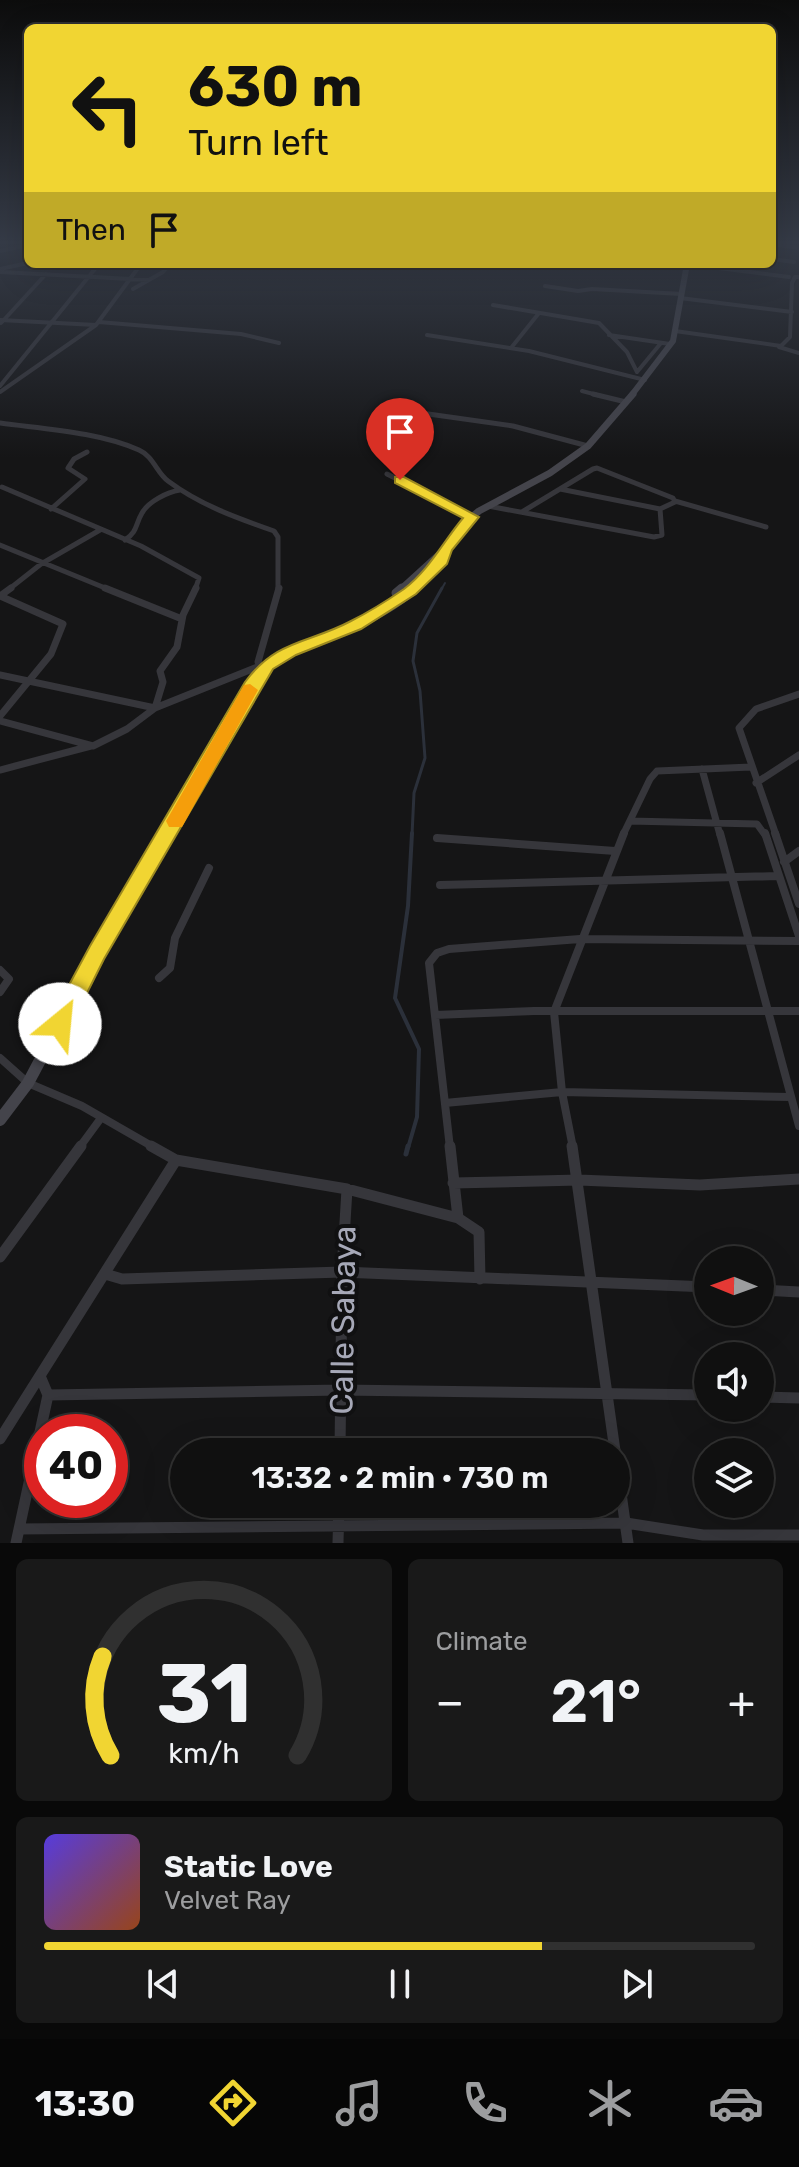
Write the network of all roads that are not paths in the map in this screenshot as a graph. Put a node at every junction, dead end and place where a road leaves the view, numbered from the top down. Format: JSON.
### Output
{"nodes":[{"id":1,"x":57,"y":314,"type":"edge"},
{"id":2,"x":104,"y":314,"type":"edge"},
{"id":3,"x":538,"y":314,"type":"edge"},
{"id":4,"x":545,"y":314,"type":"edge"},
{"id":5,"x":678,"y":314,"type":"edge"},
{"id":6,"x":792,"y":314,"type":"joint"},
{"id":7,"x":798,"y":318,"type":"edge"},
{"id":8,"x":1,"y":322,"type":"edge"},
{"id":9,"x":50,"y":323,"type":"junction"},
{"id":10,"x":97,"y":324,"type":"junction"},
{"id":11,"x":675,"y":331,"type":"junction"},
{"id":12,"x":427,"y":335,"type":"dead end"},
{"id":13,"x":609,"y":335,"type":"junction"},
{"id":14,"x":790,"y":337,"type":"junction"},
{"id":15,"x":799,"y":338,"type":"edge"},
{"id":16,"x":279,"y":343,"type":"dead end"},
{"id":17,"x":661,"y":343,"type":"junction"},
{"id":18,"x":670,"y":344,"type":"junction"},
{"id":19,"x":779,"y":347,"type":"junction"},
{"id":20,"x":511,"y":348,"type":"junction"},
{"id":21,"x":799,"y":353,"type":"edge"},
{"id":22,"x":635,"y":374,"type":"junction"},
{"id":23,"x":645,"y":380,"type":"junction"},
{"id":24,"x":0,"y":386,"type":"edge"},
{"id":25,"x":582,"y":391,"type":"dead end"},
{"id":26,"x":0,"y":392,"type":"edge"},
{"id":27,"x":626,"y":402,"type":"junction"},
{"id":28,"x":386,"y":408,"type":"dead end"},
{"id":29,"x":0,"y":423,"type":"edge"},
{"id":30,"x":588,"y":446,"type":"junction"},
{"id":31,"x":87,"y":452,"type":"dead end"},
{"id":32,"x":387,"y":474,"type":"dead end"},
{"id":33,"x":2,"y":487,"type":"edge"},
{"id":34,"x":560,"y":489,"type":"junction"},
{"id":35,"x":180,"y":490,"type":"junction"},
{"id":36,"x":675,"y":501,"type":"junction"},
{"id":37,"x":488,"y":506,"type":"junction"},
{"id":38,"x":51,"y":509,"type":"junction"},
{"id":39,"x":660,"y":509,"type":"junction"},
{"id":40,"x":522,"y":512,"type":"junction"},
{"id":41,"x":472,"y":517,"type":"junction"},
{"id":42,"x":766,"y":527,"type":"dead end"},
{"id":43,"x":100,"y":530,"type":"junction"},
{"id":44,"x":125,"y":540,"type":"junction"},
{"id":45,"x":0,"y":545,"type":"edge"},
{"id":46,"x":41,"y":564,"type":"junction"},
{"id":47,"x":182,"y":619,"type":"junction"},
{"id":48,"x":263,"y":665,"type":"junction"},
{"id":49,"x":0,"y":675,"type":"edge"},
{"id":50,"x":31,"y":681,"type":"junction"},
{"id":51,"x":799,"y":694,"type":"edge"},
{"id":52,"x":155,"y":708,"type":"junction"},
{"id":53,"x":0,"y":718,"type":"edge"},
{"id":54,"x":93,"y":746,"type":"junction"},
{"id":55,"x":798,"y":757,"type":"edge"},
{"id":56,"x":751,"y":767,"type":"junction"},
{"id":57,"x":702,"y":769,"type":"junction"},
{"id":58,"x":0,"y":770,"type":"edge"},
{"id":59,"x":756,"y":783,"type":"junction"},
{"id":60,"x":630,"y":821,"type":"junction"},
{"id":61,"x":714,"y":822,"type":"junction"},
{"id":62,"x":437,"y":838,"type":"dead end"},
{"id":63,"x":615,"y":851,"type":"junction"},
{"id":64,"x":799,"y":851,"type":"edge"},
{"id":65,"x":784,"y":862,"type":"junction"},
{"id":66,"x":209,"y":868,"type":"dead end"},
{"id":67,"x":731,"y":875,"type":"junction"},
{"id":68,"x":777,"y":876,"type":"junction"},
{"id":69,"x":606,"y":880,"type":"junction"},
{"id":70,"x":440,"y":885,"type":"dead end"},
{"id":71,"x":799,"y":904,"type":"edge"},
{"id":72,"x":580,"y":939,"type":"junction"},
{"id":73,"x":799,"y":939,"type":"edge"},
{"id":74,"x":748,"y":943,"type":"junction"},
{"id":75,"x":0,"y":970,"type":"edge"},
{"id":76,"x":159,"y":978,"type":"dead end"},
{"id":77,"x":0,"y":992,"type":"edge"},
{"id":78,"x":799,"y":1011,"type":"edge"},
{"id":79,"x":554,"y":1012,"type":"junction"},
{"id":80,"x":768,"y":1012,"type":"junction"},
{"id":81,"x":435,"y":1015,"type":"junction"},
{"id":82,"x":0,"y":1058,"type":"edge"},
{"id":83,"x":28,"y":1083,"type":"junction"},
{"id":84,"x":562,"y":1092,"type":"junction"},
{"id":85,"x":790,"y":1097,"type":"junction"},
{"id":86,"x":445,"y":1103,"type":"junction"},
{"id":87,"x":101,"y":1118,"type":"junction"},
{"id":88,"x":0,"y":1120,"type":"edge"},
{"id":89,"x":799,"y":1126,"type":"edge"},
{"id":90,"x":176,"y":1160,"type":"junction"},
{"id":91,"x":799,"y":1179,"type":"edge"},
{"id":92,"x":579,"y":1180,"type":"junction"},
{"id":93,"x":453,"y":1183,"type":"junction"},
{"id":94,"x":347,"y":1189,"type":"junction"},
{"id":95,"x":458,"y":1218,"type":"junction"},
{"id":96,"x":0,"y":1257,"type":"edge"},
{"id":97,"x":342,"y":1272,"type":"junction"},
{"id":98,"x":105,"y":1274,"type":"junction"},
{"id":99,"x":480,"y":1279,"type":"junction"},
{"id":100,"x":593,"y":1280,"type":"junction"},
{"id":101,"x":694,"y":1286,"type":"edge"},
{"id":102,"x":774,"y":1291,"type":"edge"},
{"id":103,"x":799,"y":1292,"type":"edge"},
{"id":104,"x":40,"y":1376,"type":"junction"},
{"id":105,"x":341,"y":1390,"type":"junction"},
{"id":106,"x":608,"y":1393,"type":"junction"},
{"id":107,"x":48,"y":1395,"type":"junction"},
{"id":108,"x":694,"y":1395,"type":"edge"},
{"id":109,"x":774,"y":1397,"type":"edge"},
{"id":110,"x":799,"y":1398,"type":"edge"},
{"id":111,"x":340,"y":1438,"type":"edge"},
{"id":112,"x":0,"y":1439,"type":"edge"},
{"id":113,"x":338,"y":1518,"type":"edge"},
{"id":114,"x":626,"y":1523,"type":"junction"},
{"id":115,"x":338,"y":1527,"type":"junction"},
{"id":116,"x":19,"y":1529,"type":"junction"},
{"id":117,"x":799,"y":1535,"type":"edge"},
{"id":118,"x":16,"y":1543,"type":"edge"},
{"id":119,"x":338,"y":1543,"type":"edge"},
{"id":120,"x":628,"y":1543,"type":"edge"}],
"edges":[{"from":1,"to":9,"type":"street"},
{"from":2,"to":10,"type":"street"},
{"from":3,"to":20,"type":"street"},
{"from":4,"to":13,"type":"street"},
{"from":5,"to":11,"type":"street"},
{"from":6,"to":7,"type":"street"},
{"from":6,"to":14,"type":"street"},
{"from":8,"to":9,"type":"street"},
{"from":9,"to":10,"type":"street"},
{"from":9,"to":24,"type":"street"},
{"from":10,"to":16,"type":"street"},
{"from":10,"to":26,"type":"street"},
{"from":11,"to":18,"type":"street"},
{"from":11,"to":19,"type":"street"},
{"from":12,"to":20,"type":"street"},
{"from":13,"to":17,"type":"street"},
{"from":13,"to":22,"type":"street"},
{"from":14,"to":15,"type":"street"},
{"from":14,"to":19,"type":"street"},
{"from":17,"to":18,"type":"street"},
{"from":17,"to":22,"type":"street"},
{"from":18,"to":23,"type":"street"},
{"from":19,"to":21,"type":"street"},
{"from":20,"to":22,"type":"street"},
{"from":22,"to":23,"type":"street"},
{"from":23,"to":27,"type":"street"},
{"from":25,"to":27,"type":"street"},
{"from":27,"to":30,"type":"street"},
{"from":28,"to":30,"type":"street"},
{"from":29,"to":35,"type":"street"},
{"from":30,"to":37,"type":"street"},
{"from":31,"to":38,"type":"street"},
{"from":32,"to":41,"type":"street"},
{"from":33,"to":38,"type":"street"},
{"from":34,"to":36,"type":"street"},
{"from":34,"to":39,"type":"street"},
{"from":34,"to":40,"type":"street"},
{"from":35,"to":44,"type":"street"},
{"from":35,"to":48,"type":"street"},
{"from":36,"to":39,"type":"street"},
{"from":36,"to":42,"type":"street"},
{"from":37,"to":40,"type":"street"},
{"from":37,"to":41,"type":"street"},
{"from":38,"to":43,"type":"street"},
{"from":39,"to":40,"type":"street"},
{"from":41,"to":48,"type":"street"},
{"from":43,"to":44,"type":"street"},
{"from":43,"to":46,"type":"street"},
{"from":44,"to":47,"type":"street"},
{"from":45,"to":46,"type":"street"},
{"from":46,"to":47,"type":"street"},
{"from":46,"to":50,"type":"street"},
{"from":47,"to":52,"type":"street"},
{"from":48,"to":52,"type":"street"},
{"from":48,"to":83,"type":"street"},
{"from":49,"to":50,"type":"street"},
{"from":50,"to":52,"type":"street"},
{"from":50,"to":53,"type":"street"},
{"from":51,"to":56,"type":"street"},
{"from":52,"to":54,"type":"street"},
{"from":53,"to":54,"type":"street"},
{"from":54,"to":58,"type":"street"},
{"from":55,"to":59,"type":"street"},
{"from":56,"to":57,"type":"street"},
{"from":56,"to":59,"type":"street"},
{"from":57,"to":60,"type":"street"},
{"from":57,"to":61,"type":"street"},
{"from":59,"to":65,"type":"street"},
{"from":60,"to":61,"type":"street"},
{"from":60,"to":63,"type":"street"},
{"from":61,"to":67,"type":"street"},
{"from":61,"to":68,"type":"street"},
{"from":62,"to":63,"type":"street"},
{"from":63,"to":69,"type":"street"},
{"from":64,"to":65,"type":"street"},
{"from":65,"to":71,"type":"street"},
{"from":66,"to":76,"type":"street"},
{"from":67,"to":68,"type":"street"},
{"from":67,"to":69,"type":"street"},
{"from":67,"to":74,"type":"street"},
{"from":68,"to":73,"type":"street"},
{"from":69,"to":70,"type":"street"},
{"from":69,"to":72,"type":"street"},
{"from":72,"to":74,"type":"street"},
{"from":72,"to":79,"type":"street"},
{"from":72,"to":81,"type":"street"},
{"from":73,"to":74,"type":"street"},
{"from":74,"to":80,"type":"street"},
{"from":75,"to":77,"type":"street"},
{"from":78,"to":80,"type":"street"},
{"from":79,"to":80,"type":"street"},
{"from":79,"to":81,"type":"street"},
{"from":79,"to":84,"type":"street"},
{"from":80,"to":85,"type":"street"},
{"from":81,"to":86,"type":"street"},
{"from":82,"to":83,"type":"street"},
{"from":83,"to":87,"type":"street"},
{"from":83,"to":88,"type":"street"},
{"from":84,"to":85,"type":"street"},
{"from":84,"to":86,"type":"street"},
{"from":84,"to":92,"type":"street"},
{"from":85,"to":89,"type":"street"},
{"from":86,"to":93,"type":"street"},
{"from":87,"to":90,"type":"street"},
{"from":87,"to":96,"type":"street"},
{"from":90,"to":94,"type":"street"},
{"from":90,"to":98,"type":"street"},
{"from":91,"to":92,"type":"street"},
{"from":92,"to":93,"type":"street"},
{"from":92,"to":100,"type":"street"},
{"from":93,"to":95,"type":"street"},
{"from":94,"to":95,"type":"street"},
{"from":94,"to":97,"type":"street","name":"Calle Sabaya"},
{"from":95,"to":99,"type":"street"},
{"from":97,"to":98,"type":"street"},
{"from":97,"to":99,"type":"street"},
{"from":97,"to":105,"type":"street","name":"Calle Sabaya"},
{"from":98,"to":104,"type":"street"},
{"from":99,"to":100,"type":"street"},
{"from":100,"to":101,"type":"street"},
{"from":100,"to":106,"type":"street"},
{"from":102,"to":103,"type":"street"},
{"from":104,"to":107,"type":"street"},
{"from":104,"to":112,"type":"street"},
{"from":105,"to":106,"type":"street"},
{"from":105,"to":107,"type":"street"},
{"from":105,"to":111,"type":"street","name":"Calle Sabaya"},
{"from":106,"to":108,"type":"street"},
{"from":106,"to":114,"type":"street"},
{"from":107,"to":116,"type":"street"},
{"from":109,"to":110,"type":"street"},
{"from":113,"to":115,"type":"street"},
{"from":114,"to":115,"type":"street"},
{"from":114,"to":117,"type":"street"},
{"from":114,"to":120,"type":"street"},
{"from":115,"to":116,"type":"street"},
{"from":115,"to":119,"type":"street"},
{"from":116,"to":118,"type":"street"}]}
